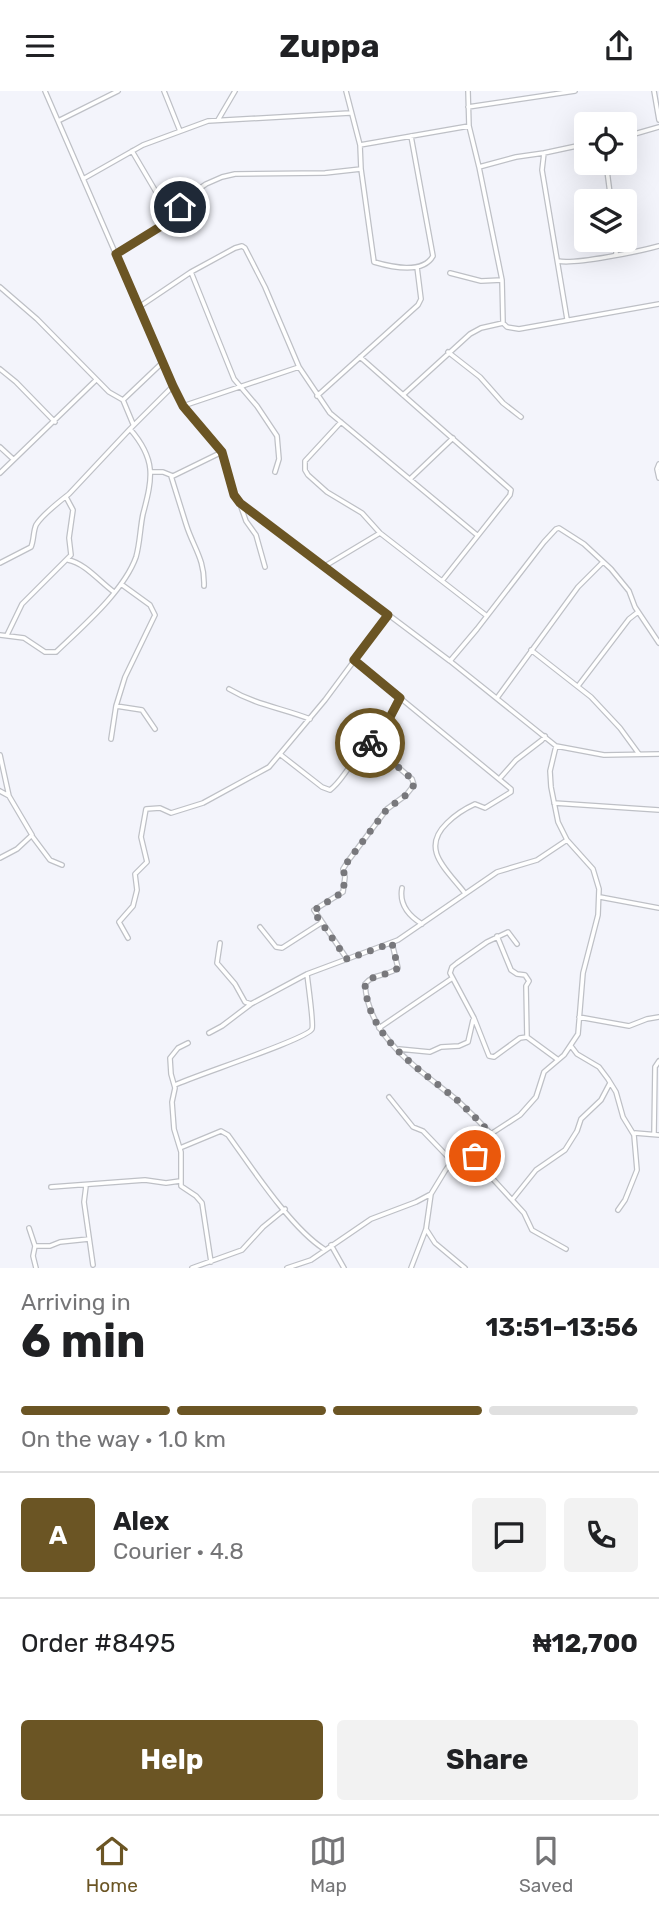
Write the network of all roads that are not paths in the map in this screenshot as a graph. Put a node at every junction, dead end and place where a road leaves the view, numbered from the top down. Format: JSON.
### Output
{"nodes":[{"id":1,"x":45,"y":91,"type":"edge"},
{"id":2,"x":118,"y":91,"type":"edge"},
{"id":3,"x":164,"y":91,"type":"edge"},
{"id":4,"x":235,"y":91,"type":"edge"},
{"id":5,"x":346,"y":91,"type":"edge"},
{"id":6,"x":468,"y":91,"type":"edge"},
{"id":7,"x":575,"y":91,"type":"edge"},
{"id":8,"x":654,"y":91,"type":"edge"},
{"id":9,"x":111,"y":92,"type":"edge"},
{"id":10,"x":468,"y":107,"type":"junction"},
{"id":11,"x":350,"y":113,"type":"junction"},
{"id":12,"x":59,"y":120,"type":"junction"},
{"id":13,"x":218,"y":120,"type":"junction"},
{"id":14,"x":659,"y":120,"type":"edge"},
{"id":15,"x":469,"y":126,"type":"junction"},
{"id":16,"x":659,"y":127,"type":"edge"},
{"id":17,"x":180,"y":131,"type":"junction"},
{"id":18,"x":637,"y":133,"type":"edge"},
{"id":19,"x":411,"y":136,"type":"junction"},
{"id":20,"x":360,"y":145,"type":"junction"},
{"id":21,"x":574,"y":147,"type":"edge"},
{"id":22,"x":132,"y":151,"type":"junction"},
{"id":23,"x":544,"y":153,"type":"junction"},
{"id":24,"x":479,"y":167,"type":"junction"},
{"id":25,"x":360,"y":169,"type":"junction"},
{"id":26,"x":83,"y":179,"type":"junction"},
{"id":27,"x":179,"y":203,"type":"junction"},
{"id":28,"x":659,"y":246,"type":"edge"},
{"id":29,"x":116,"y":254,"type":"junction"},
{"id":30,"x":616,"y":254,"type":"joint"},
{"id":31,"x":557,"y":261,"type":"junction"},
{"id":32,"x":564,"y":263,"type":"junction"},
{"id":33,"x":417,"y":267,"type":"junction"},
{"id":34,"x":559,"y":267,"type":"junction"},
{"id":35,"x":191,"y":272,"type":"junction"},
{"id":36,"x":450,"y":273,"type":"dead end"},
{"id":37,"x":502,"y":280,"type":"junction"},
{"id":38,"x":0,"y":287,"type":"edge"},
{"id":39,"x":659,"y":304,"type":"edge"},
{"id":40,"x":139,"y":307,"type":"junction"},
{"id":41,"x":567,"y":319,"type":"junction"},
{"id":42,"x":503,"y":323,"type":"junction"},
{"id":43,"x":448,"y":352,"type":"junction"},
{"id":44,"x":360,"y":357,"type":"junction"},
{"id":45,"x":163,"y":362,"type":"junction"},
{"id":46,"x":299,"y":367,"type":"junction"},
{"id":47,"x":0,"y":369,"type":"edge"},
{"id":48,"x":96,"y":380,"type":"junction"},
{"id":49,"x":241,"y":385,"type":"junction"},
{"id":50,"x":173,"y":386,"type":"junction"},
{"id":51,"x":403,"y":395,"type":"junction"},
{"id":52,"x":317,"y":396,"type":"junction"},
{"id":53,"x":123,"y":400,"type":"junction"},
{"id":54,"x":183,"y":406,"type":"junction"},
{"id":55,"x":520,"y":417,"type":"dead end"},
{"id":56,"x":55,"y":422,"type":"junction"},
{"id":57,"x":341,"y":422,"type":"junction"},
{"id":58,"x":132,"y":427,"type":"junction"},
{"id":59,"x":453,"y":438,"type":"junction"},
{"id":60,"x":0,"y":447,"type":"edge"},
{"id":61,"x":222,"y":452,"type":"junction"},
{"id":62,"x":13,"y":459,"type":"junction"},
{"id":63,"x":659,"y":464,"type":"edge"},
{"id":64,"x":152,"y":472,"type":"junction"},
{"id":65,"x":0,"y":473,"type":"edge"},
{"id":66,"x":275,"y":473,"type":"dead end"},
{"id":67,"x":171,"y":476,"type":"junction"},
{"id":68,"x":659,"y":478,"type":"edge"},
{"id":69,"x":410,"y":479,"type":"junction"},
{"id":70,"x":66,"y":497,"type":"junction"},
{"id":71,"x":240,"y":503,"type":"junction"},
{"id":72,"x":380,"y":533,"type":"junction"},
{"id":73,"x":477,"y":535,"type":"junction"},
{"id":74,"x":68,"y":560,"type":"junction"},
{"id":75,"x":603,"y":562,"type":"junction"},
{"id":76,"x":0,"y":563,"type":"edge"},
{"id":77,"x":326,"y":566,"type":"junction"},
{"id":78,"x":265,"y":567,"type":"dead end"},
{"id":79,"x":442,"y":581,"type":"junction"},
{"id":80,"x":121,"y":585,"type":"junction"},
{"id":81,"x":204,"y":586,"type":"dead end"},
{"id":82,"x":114,"y":592,"type":"junction"},
{"id":83,"x":638,"y":612,"type":"junction"},
{"id":84,"x":388,"y":615,"type":"junction"},
{"id":85,"x":487,"y":616,"type":"junction"},
{"id":86,"x":0,"y":635,"type":"edge"},
{"id":87,"x":6,"y":636,"type":"junction"},
{"id":88,"x":659,"y":643,"type":"edge"},
{"id":89,"x":531,"y":650,"type":"junction"},
{"id":90,"x":354,"y":660,"type":"junction"},
{"id":91,"x":450,"y":661,"type":"junction"},
{"id":92,"x":577,"y":687,"type":"junction"},
{"id":93,"x":229,"y":689,"type":"dead end"},
{"id":94,"x":400,"y":698,"type":"junction"},
{"id":95,"x":497,"y":698,"type":"junction"},
{"id":96,"x":116,"y":706,"type":"junction"},
{"id":97,"x":310,"y":719,"type":"junction"},
{"id":98,"x":155,"y":729,"type":"dead end"},
{"id":99,"x":545,"y":736,"type":"junction"},
{"id":100,"x":111,"y":739,"type":"dead end"},
{"id":101,"x":370,"y":743,"type":"junction"},
{"id":102,"x":556,"y":746,"type":"junction"},
{"id":103,"x":639,"y":754,"type":"junction"},
{"id":104,"x":659,"y":754,"type":"edge"},
{"id":105,"x":0,"y":755,"type":"edge"},
{"id":106,"x":281,"y":755,"type":"junction"},
{"id":107,"x":500,"y":778,"type":"junction"},
{"id":108,"x":6,"y":784,"type":"junction"},
{"id":109,"x":0,"y":790,"type":"edge"},
{"id":110,"x":9,"y":796,"type":"junction"},
{"id":111,"x":554,"y":803,"type":"junction"},
{"id":112,"x":659,"y":810,"type":"edge"},
{"id":113,"x":32,"y":835,"type":"junction"},
{"id":114,"x":567,"y":840,"type":"junction"},
{"id":115,"x":0,"y":858,"type":"edge"},
{"id":116,"x":62,"y":865,"type":"dead end"},
{"id":117,"x":402,"y":888,"type":"dead end"},
{"id":118,"x":465,"y":893,"type":"junction"},
{"id":119,"x":600,"y":897,"type":"junction"},
{"id":120,"x":659,"y":908,"type":"edge"},
{"id":121,"x":321,"y":923,"type":"junction"},
{"id":122,"x":422,"y":924,"type":"junction"},
{"id":123,"x":260,"y":927,"type":"dead end"},
{"id":124,"x":497,"y":936,"type":"junction"},
{"id":125,"x":128,"y":938,"type":"dead end"},
{"id":126,"x":220,"y":943,"type":"dead end"},
{"id":127,"x":392,"y":943,"type":"junction"},
{"id":128,"x":517,"y":943,"type":"dead end"},
{"id":129,"x":347,"y":959,"type":"junction"},
{"id":130,"x":307,"y":974,"type":"junction"},
{"id":131,"x":452,"y":978,"type":"junction"},
{"id":132,"x":251,"y":1004,"type":"junction"},
{"id":133,"x":579,"y":1017,"type":"junction"},
{"id":134,"x":659,"y":1017,"type":"edge"},
{"id":135,"x":474,"y":1018,"type":"junction"},
{"id":136,"x":379,"y":1028,"type":"junction"},
{"id":137,"x":209,"y":1033,"type":"dead end"},
{"id":138,"x":527,"y":1037,"type":"junction"},
{"id":139,"x":188,"y":1043,"type":"dead end"},
{"id":140,"x":572,"y":1047,"type":"junction"},
{"id":141,"x":396,"y":1049,"type":"junction"},
{"id":142,"x":557,"y":1059,"type":"junction"},
{"id":143,"x":659,"y":1061,"type":"edge"},
{"id":144,"x":610,"y":1083,"type":"junction"},
{"id":145,"x":174,"y":1085,"type":"junction"},
{"id":146,"x":388,"y":1097,"type":"dead end"},
{"id":147,"x":492,"y":1135,"type":"junction"},
{"id":148,"x":634,"y":1135,"type":"junction"},
{"id":149,"x":657,"y":1135,"type":"edge"},
{"id":150,"x":470,"y":1147,"type":"junction"},
{"id":151,"x":180,"y":1148,"type":"junction"},
{"id":152,"x":454,"y":1158,"type":"junction"},
{"id":153,"x":180,"y":1181,"type":"junction"},
{"id":154,"x":86,"y":1186,"type":"junction"},
{"id":155,"x":51,"y":1187,"type":"dead end"},
{"id":156,"x":431,"y":1194,"type":"junction"},
{"id":157,"x":512,"y":1200,"type":"junction"},
{"id":158,"x":285,"y":1209,"type":"junction"},
{"id":159,"x":618,"y":1210,"type":"dead end"},
{"id":160,"x":29,"y":1228,"type":"dead end"},
{"id":161,"x":426,"y":1229,"type":"junction"},
{"id":162,"x":89,"y":1239,"type":"junction"},
{"id":163,"x":331,"y":1245,"type":"junction"},
{"id":164,"x":35,"y":1246,"type":"junction"},
{"id":165,"x":324,"y":1249,"type":"junction"},
{"id":166,"x":566,"y":1249,"type":"dead end"},
{"id":167,"x":211,"y":1262,"type":"junction"},
{"id":168,"x":93,"y":1265,"type":"dead end"},
{"id":169,"x":36,"y":1268,"type":"edge"},
{"id":170,"x":192,"y":1268,"type":"edge"},
{"id":171,"x":287,"y":1268,"type":"edge"},
{"id":172,"x":344,"y":1268,"type":"edge"},
{"id":173,"x":411,"y":1268,"type":"edge"},
{"id":174,"x":465,"y":1268,"type":"edge"}],
"edges":[{"from":1,"to":12,"type":"street"},
{"from":2,"to":9,"type":"street"},
{"from":3,"to":17,"type":"street"},
{"from":4,"to":13,"type":"street"},
{"from":5,"to":11,"type":"street"},
{"from":6,"to":10,"type":"street"},
{"from":7,"to":10,"type":"street"},
{"from":8,"to":14,"type":"street"},
{"from":9,"to":12,"type":"street"},
{"from":10,"to":15,"type":"street"},
{"from":11,"to":13,"type":"street"},
{"from":11,"to":20,"type":"street"},
{"from":12,"to":26,"type":"street"},
{"from":13,"to":17,"type":"street"},
{"from":15,"to":19,"type":"street"},
{"from":15,"to":24,"type":"street"},
{"from":16,"to":18,"type":"street"},
{"from":17,"to":22,"type":"street"},
{"from":19,"to":20,"type":"street"},
{"from":19,"to":33,"type":"street"},
{"from":20,"to":25,"type":"street"},
{"from":21,"to":23,"type":"street"},
{"from":22,"to":26,"type":"street"},
{"from":22,"to":27,"type":"street"},
{"from":23,"to":24,"type":"street"},
{"from":23,"to":31,"type":"street"},
{"from":24,"to":37,"type":"street"},
{"from":25,"to":27,"type":"street"},
{"from":25,"to":33,"type":"street"},
{"from":26,"to":29,"type":"street"},
{"from":27,"to":29,"type":"street"},
{"from":28,"to":30,"type":"street"},
{"from":29,"to":40,"type":"street"},
{"from":30,"to":32,"type":"street"},
{"from":31,"to":32,"type":"street"},
{"from":31,"to":34,"type":"street"},
{"from":32,"to":34,"type":"street"},
{"from":33,"to":44,"type":"street"},
{"from":34,"to":41,"type":"street"},
{"from":35,"to":40,"type":"street"},
{"from":35,"to":46,"type":"street"},
{"from":35,"to":49,"type":"street"},
{"from":36,"to":37,"type":"street"},
{"from":37,"to":42,"type":"street"},
{"from":38,"to":48,"type":"street"},
{"from":39,"to":41,"type":"street"},
{"from":40,"to":45,"type":"street"},
{"from":41,"to":42,"type":"street"},
{"from":42,"to":43,"type":"street"},
{"from":43,"to":51,"type":"street"},
{"from":43,"to":55,"type":"street"},
{"from":44,"to":51,"type":"street"},
{"from":44,"to":52,"type":"street"},
{"from":45,"to":50,"type":"street"},
{"from":45,"to":53,"type":"street"},
{"from":46,"to":49,"type":"street"},
{"from":46,"to":52,"type":"street"},
{"from":47,"to":56,"type":"street"},
{"from":48,"to":53,"type":"street"},
{"from":48,"to":56,"type":"street"},
{"from":49,"to":54,"type":"street"},
{"from":49,"to":66,"type":"street"},
{"from":50,"to":54,"type":"street"},
{"from":50,"to":58,"type":"street"},
{"from":51,"to":59,"type":"street"},
{"from":52,"to":57,"type":"street"},
{"from":53,"to":58,"type":"street"},
{"from":54,"to":61,"type":"street"},
{"from":56,"to":62,"type":"street"},
{"from":57,"to":69,"type":"street"},
{"from":57,"to":72,"type":"street"},
{"from":58,"to":64,"type":"street"},
{"from":58,"to":70,"type":"street"},
{"from":59,"to":69,"type":"street"},
{"from":59,"to":73,"type":"street"},
{"from":60,"to":62,"type":"street"},
{"from":61,"to":67,"type":"street"},
{"from":61,"to":71,"type":"street"},
{"from":62,"to":65,"type":"street"},
{"from":63,"to":68,"type":"street"},
{"from":64,"to":67,"type":"street"},
{"from":64,"to":80,"type":"street"},
{"from":67,"to":81,"type":"street"},
{"from":69,"to":73,"type":"street"},
{"from":70,"to":74,"type":"street"},
{"from":70,"to":76,"type":"street"},
{"from":71,"to":77,"type":"street"},
{"from":71,"to":78,"type":"street"},
{"from":72,"to":77,"type":"street"},
{"from":72,"to":79,"type":"street"},
{"from":73,"to":79,"type":"street"},
{"from":74,"to":82,"type":"street"},
{"from":74,"to":87,"type":"street"},
{"from":75,"to":83,"type":"street"},
{"from":75,"to":85,"type":"street"},
{"from":75,"to":89,"type":"street"},
{"from":77,"to":84,"type":"street"},
{"from":79,"to":85,"type":"street"},
{"from":80,"to":82,"type":"street"},
{"from":80,"to":96,"type":"street"},
{"from":82,"to":87,"type":"street"},
{"from":83,"to":88,"type":"street"},
{"from":83,"to":92,"type":"street"},
{"from":84,"to":90,"type":"street"},
{"from":84,"to":91,"type":"street"},
{"from":85,"to":91,"type":"street"},
{"from":86,"to":87,"type":"street"},
{"from":89,"to":92,"type":"street"},
{"from":89,"to":95,"type":"street"},
{"from":90,"to":94,"type":"street"},
{"from":90,"to":97,"type":"street"},
{"from":91,"to":95,"type":"street"},
{"from":92,"to":103,"type":"street"},
{"from":93,"to":97,"type":"street"},
{"from":94,"to":101,"type":"street"},
{"from":94,"to":107,"type":"street"},
{"from":95,"to":99,"type":"street"},
{"from":96,"to":98,"type":"street"},
{"from":96,"to":100,"type":"street"},
{"from":97,"to":106,"type":"street"},
{"from":99,"to":102,"type":"street"},
{"from":99,"to":107,"type":"street"},
{"from":101,"to":106,"type":"street"},
{"from":101,"to":121,"type":"street"},
{"from":102,"to":103,"type":"street"},
{"from":102,"to":111,"type":"street"},
{"from":103,"to":104,"type":"street"},
{"from":105,"to":108,"type":"street"},
{"from":106,"to":125,"type":"street"},
{"from":107,"to":118,"type":"street"},
{"from":108,"to":109,"type":"street"},
{"from":108,"to":110,"type":"street"},
{"from":109,"to":110,"type":"street"},
{"from":110,"to":113,"type":"street"},
{"from":111,"to":112,"type":"street"},
{"from":111,"to":114,"type":"street"},
{"from":113,"to":115,"type":"street"},
{"from":113,"to":116,"type":"street"},
{"from":114,"to":118,"type":"street"},
{"from":114,"to":119,"type":"street"},
{"from":117,"to":122,"type":"street"},
{"from":118,"to":122,"type":"street"},
{"from":119,"to":120,"type":"street"},
{"from":119,"to":133,"type":"street"},
{"from":121,"to":123,"type":"street"},
{"from":121,"to":129,"type":"street"},
{"from":122,"to":127,"type":"street"},
{"from":124,"to":128,"type":"street"},
{"from":124,"to":131,"type":"street"},
{"from":124,"to":138,"type":"street"},
{"from":126,"to":132,"type":"street"},
{"from":127,"to":129,"type":"street"},
{"from":127,"to":136,"type":"street"},
{"from":129,"to":130,"type":"street"},
{"from":130,"to":132,"type":"street"},
{"from":130,"to":145,"type":"street"},
{"from":131,"to":135,"type":"street"},
{"from":131,"to":136,"type":"street"},
{"from":132,"to":137,"type":"street"},
{"from":133,"to":134,"type":"street"},
{"from":133,"to":140,"type":"street"},
{"from":135,"to":138,"type":"street"},
{"from":135,"to":141,"type":"street"},
{"from":136,"to":141,"type":"street"},
{"from":138,"to":142,"type":"street"},
{"from":139,"to":145,"type":"street"},
{"from":140,"to":142,"type":"street"},
{"from":140,"to":144,"type":"street"},
{"from":141,"to":147,"type":"street"},
{"from":142,"to":147,"type":"street"},
{"from":143,"to":149,"type":"street"},
{"from":144,"to":148,"type":"street"},
{"from":144,"to":157,"type":"street"},
{"from":145,"to":151,"type":"street"},
{"from":146,"to":152,"type":"street"},
{"from":147,"to":150,"type":"street"},
{"from":148,"to":149,"type":"street"},
{"from":148,"to":159,"type":"street"},
{"from":150,"to":152,"type":"street"},
{"from":150,"to":157,"type":"street"},
{"from":151,"to":153,"type":"street"},
{"from":151,"to":158,"type":"street"},
{"from":152,"to":156,"type":"street"},
{"from":153,"to":154,"type":"street"},
{"from":153,"to":167,"type":"street"},
{"from":154,"to":155,"type":"street"},
{"from":154,"to":162,"type":"street"},
{"from":156,"to":161,"type":"street"},
{"from":156,"to":163,"type":"street"},
{"from":157,"to":166,"type":"street"},
{"from":158,"to":165,"type":"street"},
{"from":158,"to":167,"type":"street"},
{"from":160,"to":164,"type":"street"},
{"from":161,"to":173,"type":"street"},
{"from":161,"to":174,"type":"street"},
{"from":162,"to":164,"type":"street"},
{"from":162,"to":168,"type":"street"},
{"from":163,"to":165,"type":"street"},
{"from":163,"to":172,"type":"street"},
{"from":164,"to":169,"type":"street"},
{"from":165,"to":171,"type":"street"},
{"from":167,"to":170,"type":"street"}]}
